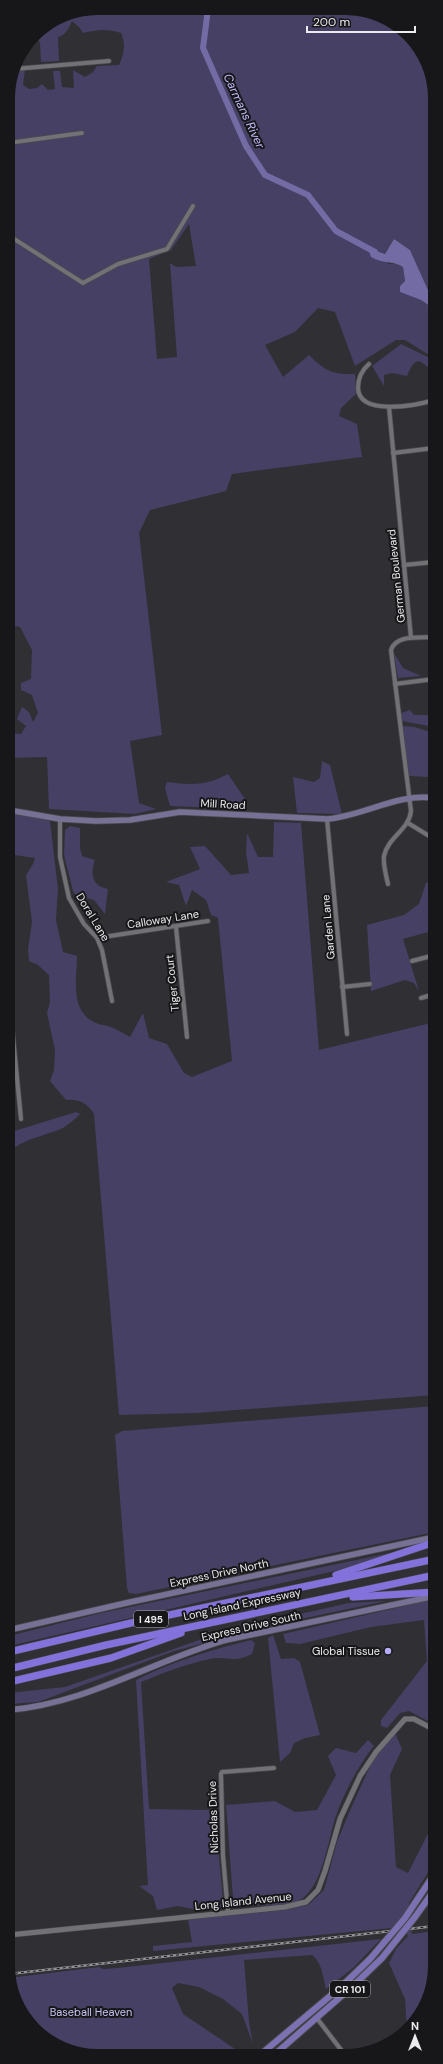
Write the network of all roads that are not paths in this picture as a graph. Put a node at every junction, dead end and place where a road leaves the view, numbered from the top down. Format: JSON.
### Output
{"nodes":[{"id":1,"x":109,"y":61,"type":"dead end"},
{"id":2,"x":20,"y":68,"type":"edge"},
{"id":3,"x":82,"y":133,"type":"dead end"},
{"id":4,"x":15,"y":142,"type":"edge"},
{"id":5,"x":193,"y":206,"type":"dead end"},
{"id":6,"x":15,"y":239,"type":"edge"},
{"id":7,"x":369,"y":364,"type":"dead end"},
{"id":8,"x":428,"y":401,"type":"edge"},
{"id":9,"x":389,"y":407,"type":"junction"},
{"id":10,"x":428,"y":449,"type":"edge"},
{"id":11,"x":393,"y":453,"type":"junction"},
{"id":12,"x":428,"y":563,"type":"edge"},
{"id":13,"x":404,"y":565,"type":"junction"},
{"id":14,"x":428,"y":637,"type":"edge"},
{"id":15,"x":411,"y":638,"type":"junction"},
{"id":16,"x":428,"y":680,"type":"edge"},
{"id":17,"x":395,"y":684,"type":"junction"},
{"id":18,"x":410,"y":798,"type":"junction"},
{"id":19,"x":428,"y":798,"type":"edge"},
{"id":20,"x":15,"y":811,"type":"edge"},
{"id":21,"x":60,"y":819,"type":"junction"},
{"id":22,"x":327,"y":819,"type":"junction"},
{"id":23,"x":408,"y":823,"type":"junction"},
{"id":24,"x":428,"y":835,"type":"edge"},
{"id":25,"x":388,"y":884,"type":"dead end"},
{"id":26,"x":208,"y":921,"type":"dead end"},
{"id":27,"x":176,"y":927,"type":"junction"},
{"id":28,"x":96,"y":938,"type":"junction"},
{"id":29,"x":428,"y":957,"type":"edge"},
{"id":30,"x":412,"y":961,"type":"dead end"},
{"id":31,"x":370,"y":984,"type":"dead end"},
{"id":32,"x":342,"y":987,"type":"junction"},
{"id":33,"x":428,"y":996,"type":"edge"},
{"id":34,"x":421,"y":998,"type":"dead end"},
{"id":35,"x":112,"y":1001,"type":"dead end"},
{"id":36,"x":347,"y":1034,"type":"dead end"},
{"id":37,"x":187,"y":1037,"type":"dead end"},
{"id":38,"x":15,"y":1057,"type":"edge"},
{"id":39,"x":21,"y":1119,"type":"dead end"},
{"id":40,"x":428,"y":1538,"type":"edge"},
{"id":41,"x":428,"y":1544,"type":"edge"},
{"id":42,"x":428,"y":1560,"type":"edge"},
{"id":43,"x":428,"y":1576,"type":"edge"},
{"id":44,"x":295,"y":1588,"type":"junction"},
{"id":45,"x":428,"y":1592,"type":"edge"},
{"id":46,"x":428,"y":1597,"type":"edge"},
{"id":47,"x":316,"y":1600,"type":"junction"},
{"id":48,"x":234,"y":1618,"type":"junction"},
{"id":49,"x":15,"y":1629,"type":"edge"},
{"id":50,"x":15,"y":1651,"type":"edge"},
{"id":51,"x":15,"y":1668,"type":"edge"},
{"id":52,"x":15,"y":1681,"type":"edge"},
{"id":53,"x":15,"y":1709,"type":"edge"},
{"id":54,"x":428,"y":1726,"type":"edge"},
{"id":55,"x":274,"y":1768,"type":"dead end"},
{"id":56,"x":428,"y":1884,"type":"edge"},
{"id":57,"x":428,"y":1899,"type":"edge"},
{"id":58,"x":228,"y":1913,"type":"junction"},
{"id":59,"x":15,"y":1934,"type":"edge"},
{"id":60,"x":316,"y":2017,"type":"junction"},
{"id":61,"x":267,"y":2049,"type":"edge"},
{"id":62,"x":281,"y":2049,"type":"edge"},
{"id":63,"x":340,"y":2049,"type":"edge"}],
"edges":[{"from":1,"to":2,"type":"street"},
{"from":3,"to":4,"type":"street"},
{"from":5,"to":6,"type":"street"},
{"from":7,"to":9,"type":"street"},
{"from":8,"to":9,"type":"street"},
{"from":9,"to":11,"type":"street","name":"German Boulevard"},
{"from":10,"to":11,"type":"street"},
{"from":11,"to":13,"type":"street","name":"German Boulevard"},
{"from":12,"to":13,"type":"street"},
{"from":13,"to":15,"type":"street","name":"German Boulevard"},
{"from":14,"to":15,"type":"street"},
{"from":15,"to":17,"type":"street","name":"German Boulevard"},
{"from":16,"to":17,"type":"street"},
{"from":17,"to":18,"type":"street","name":"German Boulevard"},
{"from":18,"to":19,"type":"main road","name":"Mill Road"},
{"from":18,"to":22,"type":"main road","name":"Mill Road"},
{"from":18,"to":23,"type":"street","name":"German Boulevard"},
{"from":20,"to":21,"type":"main road","name":"Mill Road"},
{"from":21,"to":22,"type":"main road","name":"Mill Road"},
{"from":21,"to":28,"type":"street","name":"Doral Lane"},
{"from":22,"to":32,"type":"street","name":"Garden Lane"},
{"from":23,"to":24,"type":"street"},
{"from":23,"to":25,"type":"street"},
{"from":26,"to":27,"type":"street","name":"Calloway Lane"},
{"from":27,"to":28,"type":"street","name":"Calloway Lane"},
{"from":27,"to":37,"type":"street","name":"Tiger Court"},
{"from":28,"to":35,"type":"street","name":"Doral Lane"},
{"from":29,"to":30,"type":"street"},
{"from":31,"to":32,"type":"street"},
{"from":32,"to":36,"type":"street","name":"Garden Lane"},
{"from":33,"to":34,"type":"street"},
{"from":38,"to":39,"type":"street"},
{"from":40,"to":49,"type":"main road","name":"Express Drive North"},
{"from":41,"to":44,"type":"highway"},
{"from":42,"to":44,"type":"highway","name":"Long Island Expressway","number":"I 495"},
{"from":43,"to":47,"type":"highway","name":"Long Island Expressway","number":"I 495"},
{"from":44,"to":50,"type":"highway","name":"Long Island Expressway","number":"I 495"},
{"from":45,"to":47,"type":"highway"},
{"from":46,"to":53,"type":"main road","name":"Express Drive South"},
{"from":47,"to":48,"type":"highway","name":"Long Island Expressway","number":"I 495"},
{"from":48,"to":51,"type":"highway","name":"Long Island Expressway","number":"I 495"},
{"from":48,"to":52,"type":"highway"},
{"from":54,"to":58,"type":"street","name":"Long Island Avenue"},
{"from":55,"to":58,"type":"street","name":"Nicholas Drive"},
{"from":56,"to":61,"type":"main road","number":"CR 101","bridge":true},
{"from":57,"to":60,"type":"main road","number":"CR 101","bridge":true},
{"from":58,"to":59,"type":"street","name":"Long Island Avenue"},
{"from":60,"to":62,"type":"main road","number":"CR 101"},
{"from":60,"to":63,"type":"street"}]}
